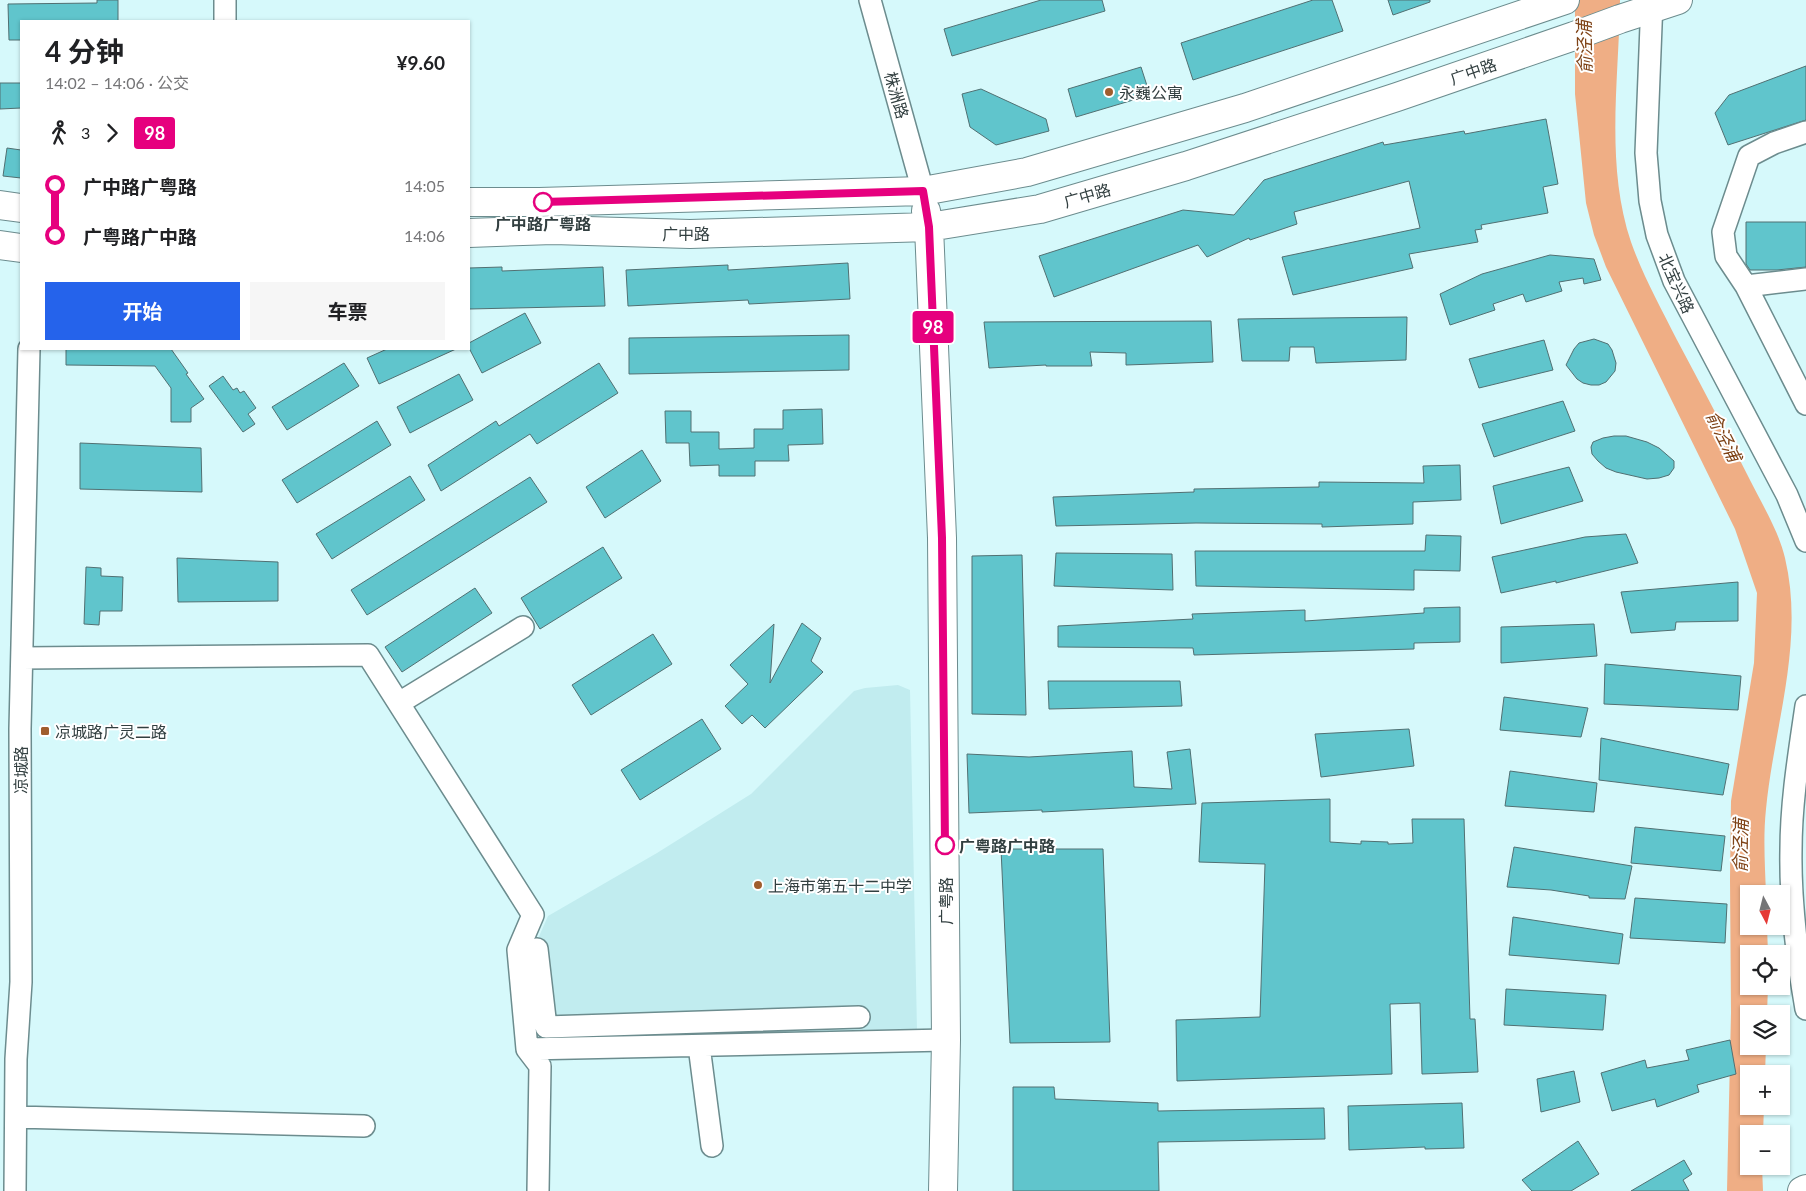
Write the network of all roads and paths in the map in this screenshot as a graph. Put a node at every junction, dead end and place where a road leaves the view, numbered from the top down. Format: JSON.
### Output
{"nodes":[{"id":1,"x":225,"y":0,"type":"edge"},
{"id":2,"x":870,"y":0,"type":"edge"},
{"id":3,"x":1565,"y":0,"type":"edge"},
{"id":4,"x":1678,"y":0,"type":"edge"},
{"id":5,"x":1652,"y":4,"type":"edge"},
{"id":6,"x":226,"y":20,"type":"edge"},
{"id":7,"x":1806,"y":132,"type":"edge"},
{"id":8,"x":923,"y":191,"type":"junction"},
{"id":9,"x":470,"y":202,"type":"edge"},
{"id":10,"x":0,"y":204,"type":"edge"},
{"id":11,"x":20,"y":208,"type":"edge"},
{"id":12,"x":929,"y":227,"type":"junction"},
{"id":13,"x":470,"y":233,"type":"edge"},
{"id":14,"x":0,"y":245,"type":"edge"},
{"id":15,"x":20,"y":248,"type":"edge"},
{"id":16,"x":1806,"y":279,"type":"edge"},
{"id":17,"x":1746,"y":286,"type":"junction"},
{"id":18,"x":28,"y":350,"type":"edge"},
{"id":19,"x":1797,"y":368,"type":"edge"},
{"id":20,"x":1806,"y":404,"type":"edge"},
{"id":21,"x":1806,"y":540,"type":"edge"},
{"id":22,"x":523,"y":627,"type":"dead end"},
{"id":23,"x":22,"y":658,"type":"junction"},
{"id":24,"x":399,"y":703,"type":"junction"},
{"id":25,"x":1806,"y":706,"type":"edge"},
{"id":26,"x":1799,"y":906,"type":"edge"},
{"id":27,"x":537,"y":949,"type":"dead end"},
{"id":28,"x":1806,"y":1009,"type":"edge"},
{"id":29,"x":859,"y":1017,"type":"dead end"},
{"id":30,"x":745,"y":1020,"type":"junction"},
{"id":31,"x":946,"y":1040,"type":"junction"},
{"id":32,"x":745,"y":1044,"type":"junction"},
{"id":33,"x":699,"y":1046,"type":"junction"},
{"id":34,"x":527,"y":1049,"type":"junction"},
{"id":35,"x":8,"y":1059,"type":"edge"},
{"id":36,"x":16,"y":1117,"type":"junction"},
{"id":37,"x":364,"y":1126,"type":"dead end"},
{"id":38,"x":712,"y":1146,"type":"dead end"},
{"id":39,"x":15,"y":1191,"type":"edge"},
{"id":40,"x":538,"y":1191,"type":"edge"},
{"id":41,"x":944,"y":1191,"type":"edge"}],
"edges":[{"from":1,"to":6,"type":"street"},
{"from":2,"to":8,"type":"street","name":"株洲路"},
{"from":3,"to":8,"type":"main road"},
{"from":4,"to":5,"type":"main road","name":"广中路"},
{"from":5,"to":12,"type":"main road","name":"广中路"},
{"from":5,"to":21,"type":"street","name":"北宝兴路"},
{"from":7,"to":17,"type":"street"},
{"from":8,"to":9,"type":"main road"},
{"from":8,"to":12,"type":"main road","name":"广粤路"},
{"from":10,"to":11,"type":"main road"},
{"from":12,"to":13,"type":"main road","name":"广中路"},
{"from":12,"to":31,"type":"main road","name":"广粤路"},
{"from":14,"to":15,"type":"main road"},
{"from":16,"to":17,"type":"street"},
{"from":17,"to":19,"type":"street"},
{"from":18,"to":23,"type":"street","name":"凉城路"},
{"from":19,"to":20,"type":"street"},
{"from":22,"to":24,"type":"street"},
{"from":23,"to":24,"type":"street"},
{"from":23,"to":35,"type":"street","name":"凉城路"},
{"from":24,"to":34,"type":"street"},
{"from":25,"to":26,"type":"street"},
{"from":26,"to":28,"type":"street"},
{"from":27,"to":30,"type":"street"},
{"from":29,"to":30,"type":"street"},
{"from":30,"to":32,"type":"street"},
{"from":31,"to":32,"type":"street"},
{"from":31,"to":41,"type":"main road","name":"广粤路"},
{"from":32,"to":33,"type":"street"},
{"from":33,"to":34,"type":"street"},
{"from":33,"to":38,"type":"street"},
{"from":34,"to":40,"type":"street"},
{"from":35,"to":36,"type":"street","name":"凉城路"},
{"from":36,"to":37,"type":"street"},
{"from":36,"to":39,"type":"street","name":"凉城路"}]}
